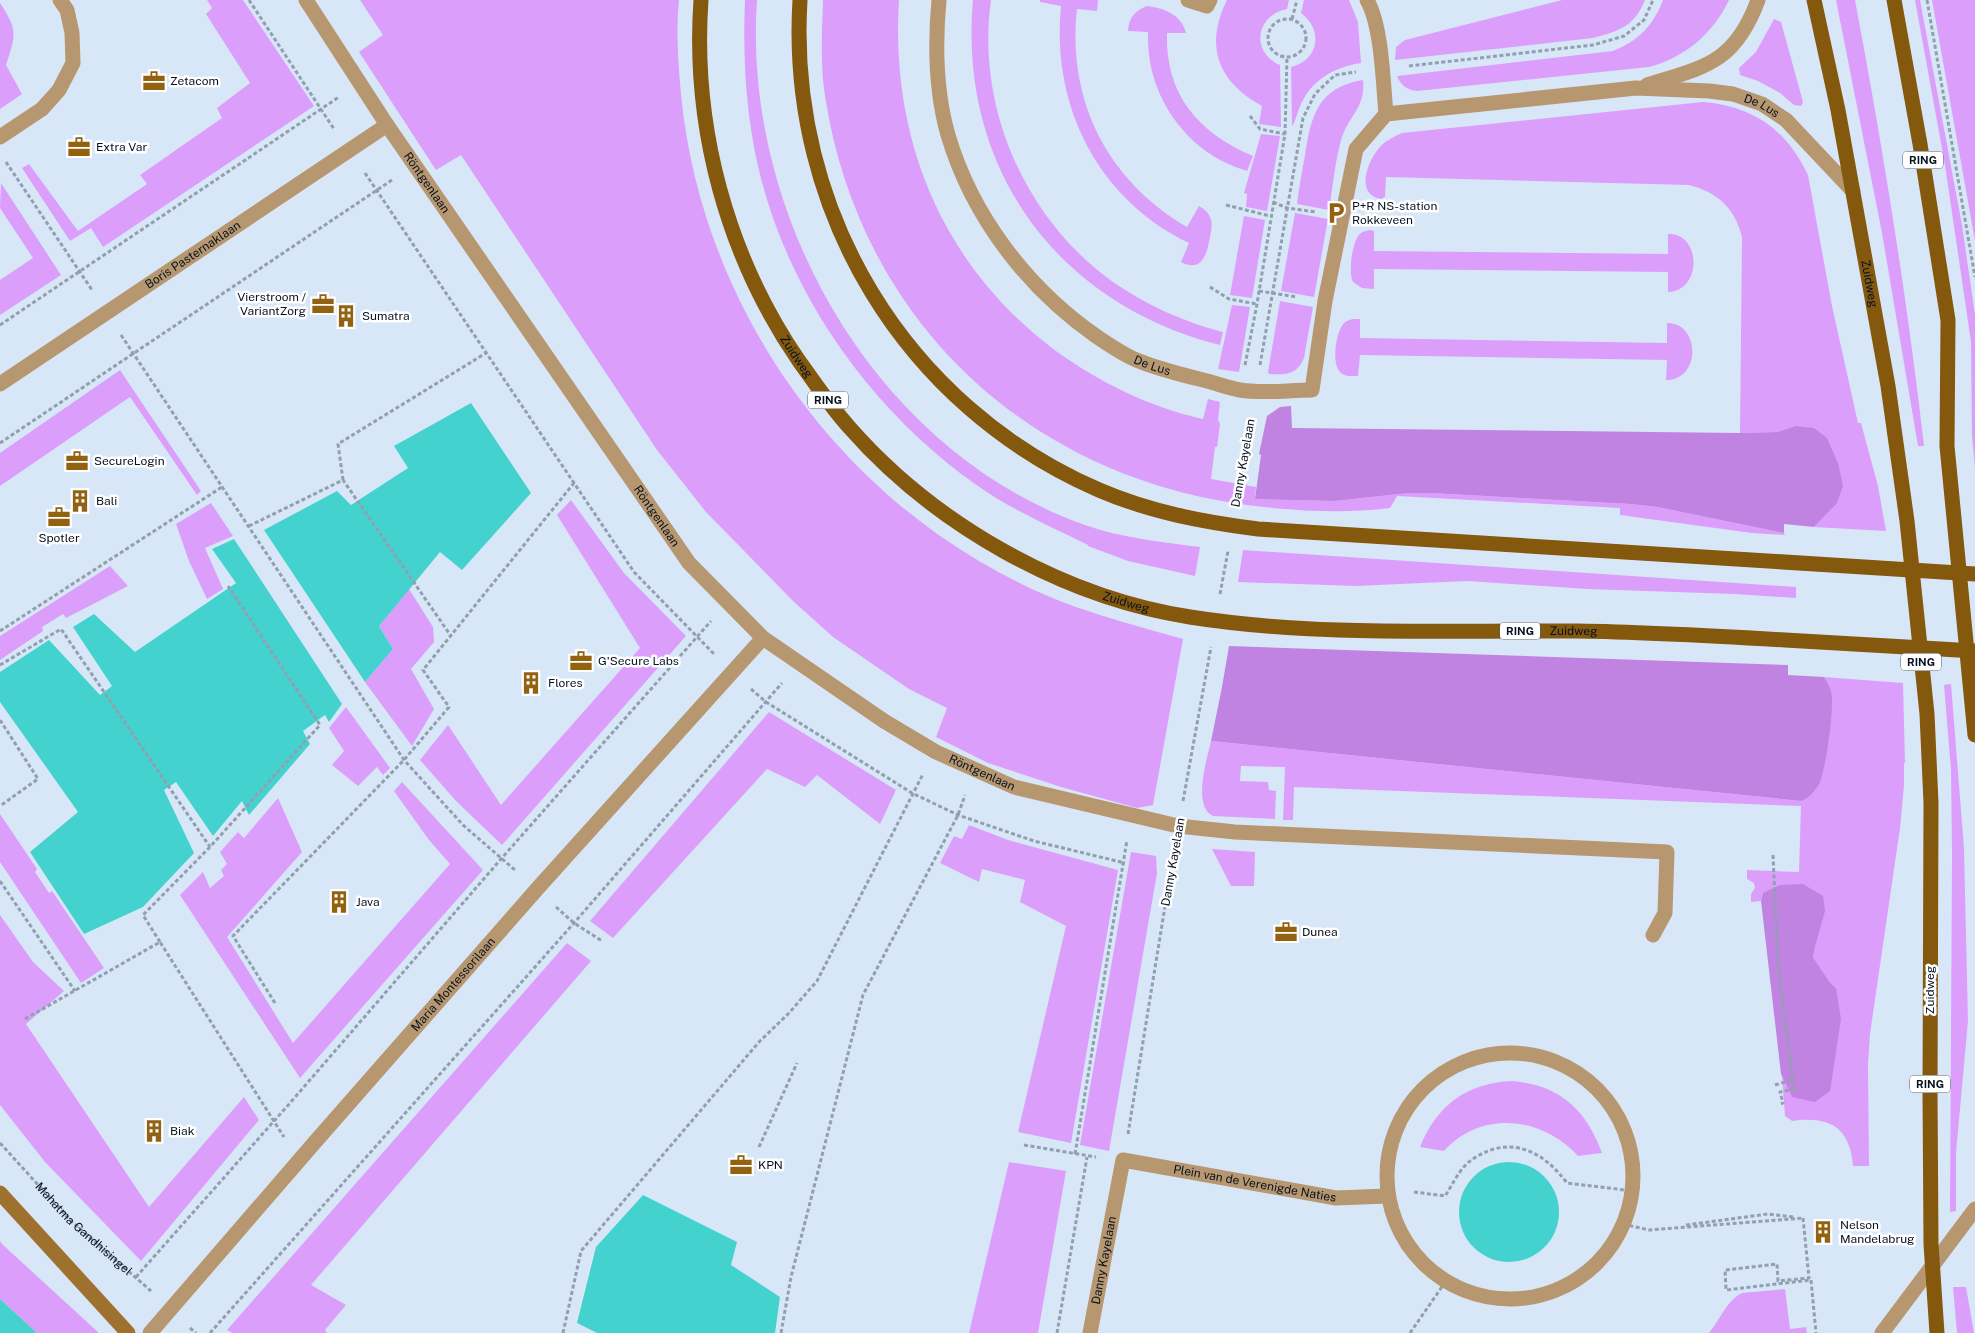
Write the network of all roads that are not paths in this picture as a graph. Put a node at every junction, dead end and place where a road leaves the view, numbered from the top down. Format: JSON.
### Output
{"nodes":[{"id":1,"x":60,"y":0,"type":"edge"},
{"id":2,"x":306,"y":0,"type":"edge"},
{"id":3,"x":701,"y":0,"type":"edge"},
{"id":4,"x":800,"y":0,"type":"edge"},
{"id":5,"x":939,"y":0,"type":"edge"},
{"id":6,"x":1188,"y":0,"type":"edge"},
{"id":7,"x":1210,"y":0,"type":"edge"},
{"id":8,"x":1367,"y":0,"type":"edge"},
{"id":9,"x":1758,"y":0,"type":"edge"},
{"id":10,"x":1814,"y":0,"type":"edge"},
{"id":11,"x":1894,"y":0,"type":"edge"},
{"id":12,"x":1636,"y":88,"type":"junction"},
{"id":13,"x":1386,"y":114,"type":"junction"},
{"id":14,"x":388,"y":125,"type":"junction"},
{"id":15,"x":0,"y":137,"type":"edge"},
{"id":16,"x":1853,"y":191,"type":"junction"},
{"id":17,"x":0,"y":384,"type":"edge"},
{"id":18,"x":1975,"y":574,"type":"edge"},
{"id":19,"x":763,"y":638,"type":"junction"},
{"id":20,"x":1975,"y":651,"type":"edge"},
{"id":21,"x":1975,"y":735,"type":"edge"},
{"id":22,"x":1652,"y":935,"type":"dead end"},
{"id":23,"x":1123,"y":1160,"type":"joint"},
{"id":24,"x":0,"y":1193,"type":"edge"},
{"id":25,"x":1387,"y":1196,"type":"junction"},
{"id":26,"x":1975,"y":1209,"type":"edge"},
{"id":27,"x":1932,"y":1268,"type":"junction"},
{"id":28,"x":128,"y":1333,"type":"edge"},
{"id":29,"x":150,"y":1333,"type":"edge"},
{"id":30,"x":1090,"y":1333,"type":"edge"},
{"id":31,"x":1882,"y":1333,"type":"edge"},
{"id":32,"x":1937,"y":1333,"type":"edge"}],
"edges":[{"from":1,"to":15,"type":"street"},
{"from":2,"to":14,"type":"street","name":"Röntgenlaan"},
{"from":3,"to":20,"type":"main road","name":"Zuidweg","number":"RING"},
{"from":4,"to":18,"type":"main road"},
{"from":5,"to":13,"type":"street","name":"De Lus"},
{"from":6,"to":7,"type":"street"},
{"from":8,"to":13,"type":"street"},
{"from":9,"to":12,"type":"street","name":"De Lus"},
{"from":10,"to":16,"type":"main road","name":"Zuidweg","number":"RING"},
{"from":11,"to":21,"type":"main road","number":"RING"},
{"from":12,"to":13,"type":"street","name":"De Lus"},
{"from":12,"to":16,"type":"street","name":"De Lus"},
{"from":14,"to":17,"type":"street","name":"Boris Pasternaklaan"},
{"from":14,"to":19,"type":"street","name":"Röntgenlaan"},
{"from":16,"to":27,"type":"main road","name":"Zuidweg","number":"RING"},
{"from":19,"to":22,"type":"street","name":"Röntgenlaan"},
{"from":19,"to":29,"type":"street","name":"Maria Montessorilaan"},
{"from":23,"to":25,"type":"street","name":"Plein van de Verenigde Naties"},
{"from":23,"to":30,"type":"street","name":"Danny Kayelaan"},
{"from":24,"to":28,"type":"street"},
{"from":25,"to":25,"type":"street"},
{"from":26,"to":27,"type":"street"},
{"from":27,"to":31,"type":"street"},
{"from":27,"to":32,"type":"main road","name":"Zuidweg","number":"RING"}]}
